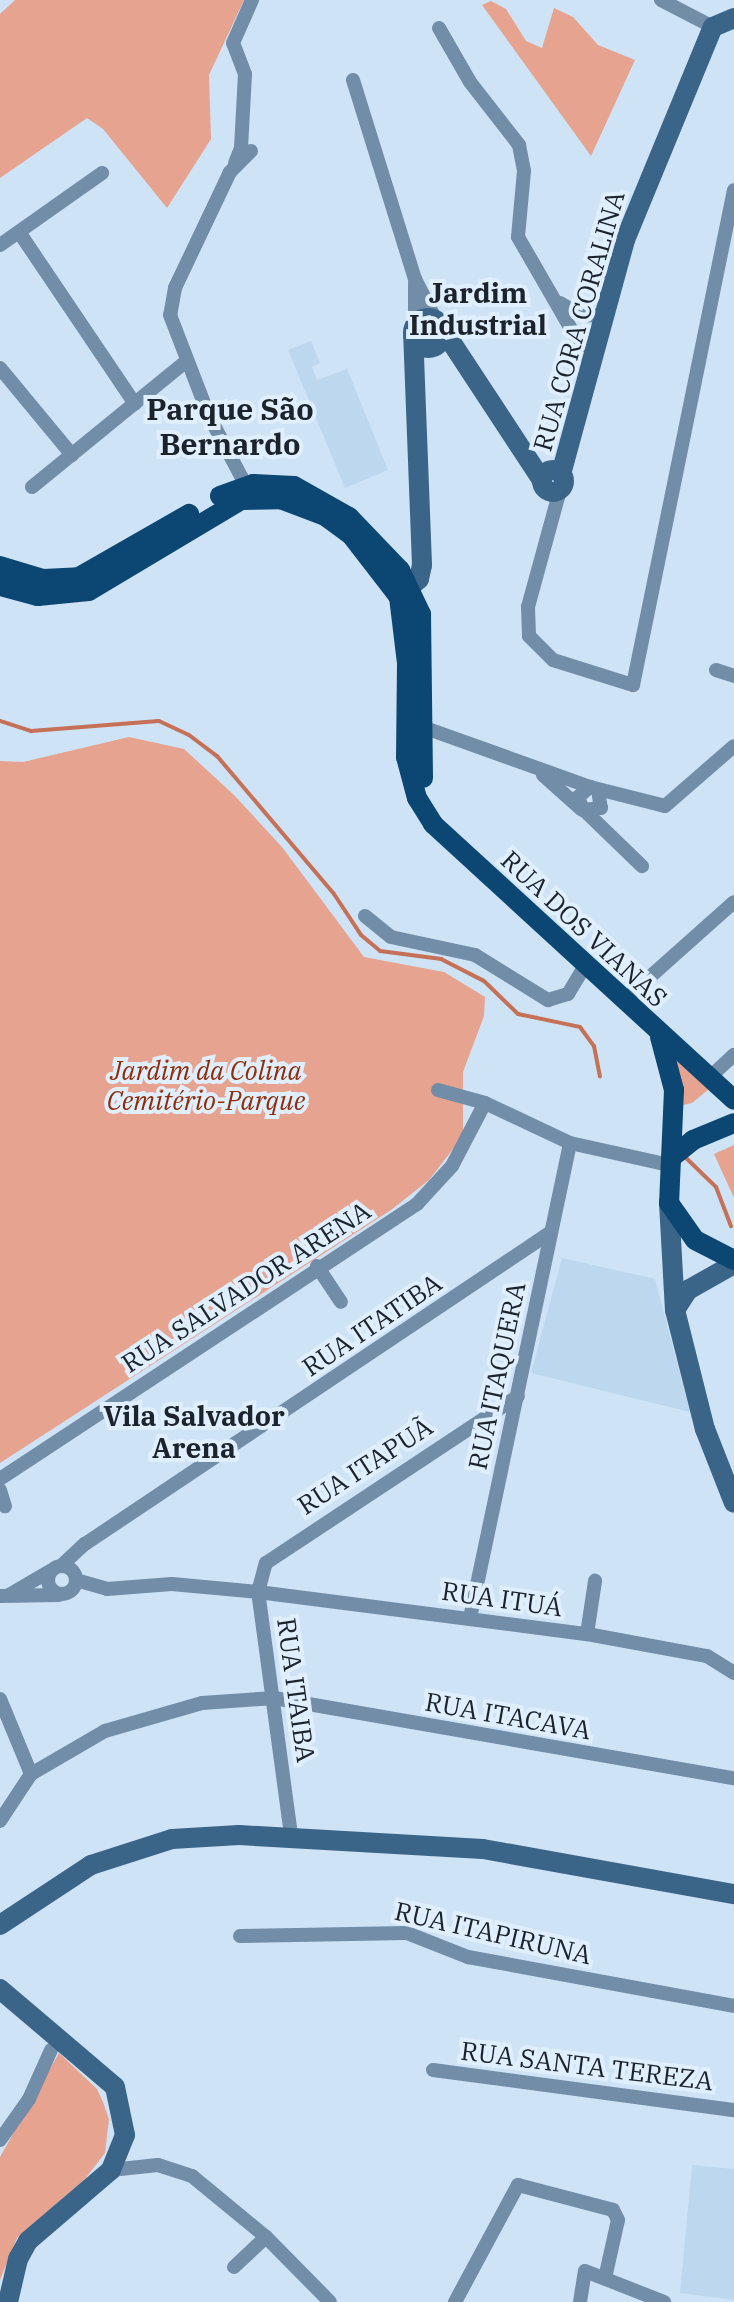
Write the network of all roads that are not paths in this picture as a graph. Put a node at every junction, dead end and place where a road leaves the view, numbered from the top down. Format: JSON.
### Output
{"nodes":[{"id":1,"x":252,"y":0,"type":"edge"},
{"id":2,"x":661,"y":0,"type":"edge"},
{"id":3,"x":734,"y":18,"type":"edge"},
{"id":4,"x":713,"y":27,"type":"junction"},
{"id":5,"x":439,"y":28,"type":"dead end"},
{"id":6,"x":353,"y":80,"type":"dead end"},
{"id":7,"x":251,"y":151,"type":"dead end"},
{"id":8,"x":232,"y":170,"type":"junction"},
{"id":9,"x":102,"y":173,"type":"dead end"},
{"id":10,"x":734,"y":190,"type":"edge"},
{"id":11,"x":19,"y":232,"type":"junction"},
{"id":12,"x":0,"y":245,"type":"edge"},
{"id":13,"x":415,"y":279,"type":"junction"},
{"id":14,"x":554,"y":299,"type":"junction"},
{"id":15,"x":604,"y":316,"type":"junction"},
{"id":16,"x":428,"y":334,"type":"junction"},
{"id":17,"x":185,"y":362,"type":"junction"},
{"id":18,"x":592,"y":365,"type":"junction"},
{"id":19,"x":0,"y":368,"type":"edge"},
{"id":20,"x":135,"y":404,"type":"junction"},
{"id":21,"x":72,"y":455,"type":"junction"},
{"id":22,"x":554,"y":481,"type":"junction"},
{"id":23,"x":32,"y":487,"type":"dead end"},
{"id":24,"x":250,"y":492,"type":"junction"},
{"id":25,"x":0,"y":566,"type":"edge"},
{"id":26,"x":0,"y":586,"type":"edge"},
{"id":27,"x":405,"y":593,"type":"junction"},
{"id":28,"x":716,"y":670,"type":"dead end"},
{"id":29,"x":734,"y":676,"type":"edge"},
{"id":30,"x":412,"y":724,"type":"junction"},
{"id":31,"x":734,"y":746,"type":"edge"},
{"id":32,"x":536,"y":770,"type":"junction"},
{"id":33,"x":594,"y":788,"type":"junction"},
{"id":34,"x":584,"y":810,"type":"junction"},
{"id":35,"x":642,"y":866,"type":"dead end"},
{"id":36,"x":734,"y":902,"type":"edge"},
{"id":37,"x":365,"y":916,"type":"dead end"},
{"id":38,"x":585,"y":966,"type":"junction"},
{"id":39,"x":624,"y":1000,"type":"junction"},
{"id":40,"x":658,"y":1033,"type":"junction"},
{"id":41,"x":734,"y":1055,"type":"edge"},
{"id":42,"x":709,"y":1078,"type":"junction"},
{"id":43,"x":438,"y":1090,"type":"dead end"},
{"id":44,"x":734,"y":1100,"type":"edge"},
{"id":45,"x":485,"y":1103,"type":"junction"},
{"id":46,"x":734,"y":1123,"type":"edge"},
{"id":47,"x":570,"y":1143,"type":"junction"},
{"id":48,"x":670,"y":1162,"type":"junction"},
{"id":49,"x":669,"y":1203,"type":"junction"},
{"id":50,"x":551,"y":1232,"type":"junction"},
{"id":51,"x":734,"y":1262,"type":"edge"},
{"id":52,"x":317,"y":1266,"type":"junction"},
{"id":53,"x":341,"y":1302,"type":"dead end"},
{"id":54,"x":675,"y":1310,"type":"junction"},
{"id":55,"x":518,"y":1396,"type":"junction"},
{"id":56,"x":0,"y":1479,"type":"edge"},
{"id":57,"x":0,"y":1490,"type":"edge"},
{"id":58,"x":734,"y":1503,"type":"edge"},
{"id":59,"x":5,"y":1506,"type":"dead end"},
{"id":60,"x":56,"y":1568,"type":"junction"},
{"id":61,"x":595,"y":1581,"type":"dead end"},
{"id":62,"x":68,"y":1589,"type":"junction"},
{"id":63,"x":258,"y":1592,"type":"junction"},
{"id":64,"x":4,"y":1595,"type":"edge"},
{"id":65,"x":470,"y":1618,"type":"junction"},
{"id":66,"x":587,"y":1634,"type":"junction"},
{"id":67,"x":734,"y":1673,"type":"edge"},
{"id":68,"x":274,"y":1698,"type":"junction"},
{"id":69,"x":0,"y":1699,"type":"edge"},
{"id":70,"x":31,"y":1774,"type":"junction"},
{"id":71,"x":734,"y":1778,"type":"edge"},
{"id":72,"x":0,"y":1821,"type":"edge"},
{"id":73,"x":291,"y":1835,"type":"junction"},
{"id":74,"x":734,"y":1894,"type":"edge"},
{"id":75,"x":0,"y":1925,"type":"edge"},
{"id":76,"x":240,"y":1936,"type":"dead end"},
{"id":77,"x":0,"y":1989,"type":"edge"},
{"id":78,"x":734,"y":2006,"type":"edge"},
{"id":79,"x":51,"y":2050,"type":"dead end"},
{"id":80,"x":433,"y":2070,"type":"dead end"},
{"id":81,"x":734,"y":2110,"type":"edge"},
{"id":82,"x":0,"y":2140,"type":"edge"},
{"id":83,"x":111,"y":2170,"type":"junction"},
{"id":84,"x":266,"y":2237,"type":"junction"},
{"id":85,"x":234,"y":2267,"type":"dead end"},
{"id":86,"x":605,"y":2278,"type":"junction"},
{"id":87,"x":8,"y":2302,"type":"edge"},
{"id":88,"x":330,"y":2302,"type":"edge"},
{"id":89,"x":455,"y":2302,"type":"edge"},
{"id":90,"x":580,"y":2302,"type":"edge"},
{"id":91,"x":664,"y":2302,"type":"edge"}],
"edges":[{"from":1,"to":8,"type":"street"},
{"from":2,"to":4,"type":"street"},
{"from":3,"to":4,"type":"street"},
{"from":4,"to":15,"type":"street","name":"RUA CORA CORALINA"},
{"from":5,"to":14,"type":"street"},
{"from":6,"to":13,"type":"street"},
{"from":7,"to":8,"type":"street"},
{"from":8,"to":17,"type":"street"},
{"from":9,"to":11,"type":"street"},
{"from":10,"to":22,"type":"street","name":"RUA CORA CORALINA"},
{"from":11,"to":12,"type":"street"},
{"from":11,"to":20,"type":"street"},
{"from":13,"to":16,"type":"street"},
{"from":13,"to":16,"type":"street"},
{"from":14,"to":15,"type":"street"},
{"from":14,"to":18,"type":"street"},
{"from":15,"to":18,"type":"street","name":"RUA CORA CORALINA"},
{"from":16,"to":22,"type":"street"},
{"from":16,"to":27,"type":"street"},
{"from":17,"to":20,"type":"street"},
{"from":17,"to":24,"type":"street"},
{"from":18,"to":22,"type":"street","name":"RUA CORA CORALINA"},
{"from":19,"to":21,"type":"street"},
{"from":20,"to":21,"type":"street"},
{"from":21,"to":23,"type":"street"},
{"from":24,"to":25,"type":"main road","name":"RUA DOS VIANAS"},
{"from":24,"to":26,"type":"main road","name":"RUA DOS VIANAS"},
{"from":24,"to":27,"type":"main road","name":"RUA DOS VIANAS"},
{"from":27,"to":30,"type":"main road","name":"RUA DOS VIANAS"},
{"from":28,"to":29,"type":"street"},
{"from":30,"to":32,"type":"street"},
{"from":30,"to":38,"type":"main road","name":"RUA DOS VIANAS"},
{"from":31,"to":33,"type":"street"},
{"from":32,"to":33,"type":"street"},
{"from":32,"to":34,"type":"street"},
{"from":33,"to":34,"type":"street"},
{"from":33,"to":34,"type":"street"},
{"from":34,"to":35,"type":"street"},
{"from":36,"to":39,"type":"street"},
{"from":37,"to":38,"type":"street"},
{"from":38,"to":39,"type":"main road","name":"RUA DOS VIANAS"},
{"from":39,"to":40,"type":"main road","name":"RUA DOS VIANAS"},
{"from":40,"to":42,"type":"main road"},
{"from":40,"to":48,"type":"main road","name":"RUA DOS VIANAS"},
{"from":41,"to":42,"type":"street"},
{"from":42,"to":44,"type":"main road"},
{"from":43,"to":45,"type":"street"},
{"from":45,"to":47,"type":"street"},
{"from":45,"to":52,"type":"street","name":"RUA SALVADOR ARENA"},
{"from":46,"to":48,"type":"main road"},
{"from":47,"to":48,"type":"street"},
{"from":47,"to":50,"type":"street","name":"RUA ITAQUERA"},
{"from":48,"to":49,"type":"main road","name":"RUA DOS VIANAS"},
{"from":49,"to":51,"type":"main road"},
{"from":49,"to":54,"type":"street","name":"RUA DOS VIANAS"},
{"from":50,"to":55,"type":"street","name":"RUA ITAQUERA"},
{"from":50,"to":60,"type":"street","name":"RUA ITATIBA"},
{"from":51,"to":54,"type":"street"},
{"from":52,"to":53,"type":"street"},
{"from":52,"to":56,"type":"street","name":"RUA SALVADOR ARENA"},
{"from":54,"to":58,"type":"street","name":"RUA DOS VIANAS"},
{"from":55,"to":63,"type":"street","name":"RUA ITAPUÃ"},
{"from":55,"to":65,"type":"street","name":"RUA ITAQUERA"},
{"from":57,"to":59,"type":"street"},
{"from":60,"to":62,"type":"street"},
{"from":60,"to":62,"type":"street"},
{"from":60,"to":64,"type":"street","name":"RUA ITATIBA"},
{"from":61,"to":66,"type":"street"},
{"from":62,"to":63,"type":"street","name":"RUA ITAIBA"},
{"from":62,"to":64,"type":"street"},
{"from":63,"to":65,"type":"street","name":"RUA ITUÁ"},
{"from":63,"to":68,"type":"street","name":"RUA ITAIBA"},
{"from":65,"to":66,"type":"street","name":"RUA ITUÁ"},
{"from":66,"to":67,"type":"street","name":"RUA ITUÁ"},
{"from":68,"to":70,"type":"street","name":"RUA ITACAVA"},
{"from":68,"to":71,"type":"street","name":"RUA ITACAVA"},
{"from":68,"to":73,"type":"street","name":"RUA ITAIBA"},
{"from":69,"to":70,"type":"street"},
{"from":70,"to":72,"type":"street"},
{"from":73,"to":74,"type":"street"},
{"from":73,"to":75,"type":"street"},
{"from":76,"to":78,"type":"street","name":"RUA ITAPIRUNA"},
{"from":77,"to":83,"type":"street"},
{"from":79,"to":82,"type":"street"},
{"from":80,"to":81,"type":"street","name":"RUA SANTA TEREZA"},
{"from":83,"to":84,"type":"street"},
{"from":83,"to":87,"type":"street"},
{"from":84,"to":85,"type":"street"},
{"from":84,"to":88,"type":"street"},
{"from":86,"to":89,"type":"street"},
{"from":86,"to":90,"type":"street"},
{"from":86,"to":91,"type":"street"}]}
